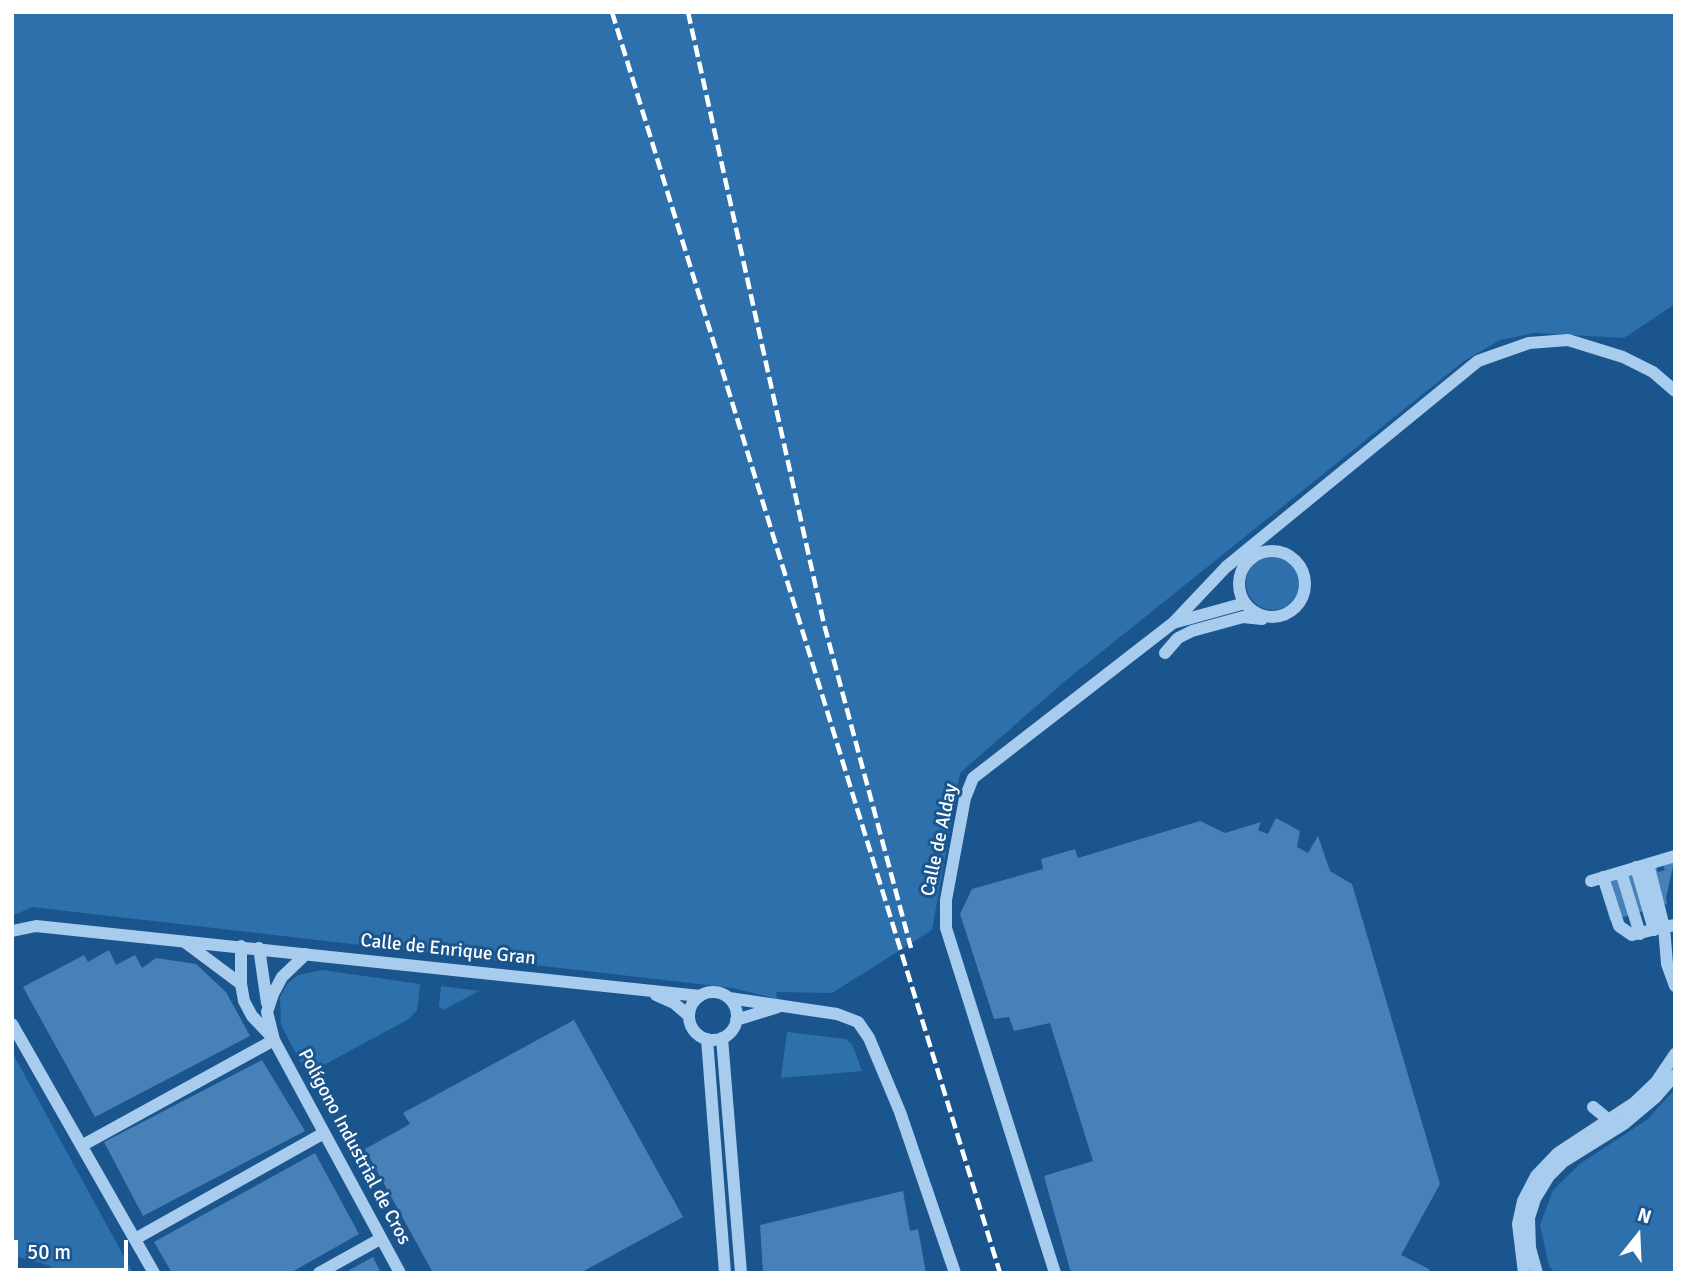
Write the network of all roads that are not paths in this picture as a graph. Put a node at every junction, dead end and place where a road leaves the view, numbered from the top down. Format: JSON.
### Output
{"nodes":[{"id":1,"x":1675,"y":391,"type":"edge"},
{"id":2,"x":1251,"y":558,"type":"junction"},
{"id":3,"x":1226,"y":567,"type":"junction"},
{"id":4,"x":1245,"y":603,"type":"junction"},
{"id":5,"x":1273,"y":617,"type":"junction"},
{"id":6,"x":1173,"y":623,"type":"junction"},
{"id":7,"x":1165,"y":653,"type":"dead end"},
{"id":8,"x":1675,"y":856,"type":"edge"},
{"id":9,"x":1642,"y":865,"type":"junction"},
{"id":10,"x":1621,"y":872,"type":"junction"},
{"id":11,"x":1664,"y":927,"type":"edge"},
{"id":12,"x":12,"y":932,"type":"edge"},
{"id":13,"x":1640,"y":934,"type":"junction"},
{"id":14,"x":183,"y":941,"type":"junction"},
{"id":15,"x":241,"y":946,"type":"junction"},
{"id":16,"x":259,"y":948,"type":"junction"},
{"id":17,"x":306,"y":954,"type":"junction"},
{"id":18,"x":1671,"y":965,"type":"edge"},
{"id":19,"x":241,"y":984,"type":"junction"},
{"id":20,"x":1675,"y":986,"type":"edge"},
{"id":21,"x":650,"y":991,"type":"junction"},
{"id":22,"x":699,"y":996,"type":"junction"},
{"id":23,"x":729,"y":998,"type":"junction"},
{"id":24,"x":778,"y":1006,"type":"junction"},
{"id":25,"x":268,"y":1011,"type":"junction"},
{"id":26,"x":689,"y":1016,"type":"junction"},
{"id":27,"x":736,"y":1020,"type":"junction"},
{"id":28,"x":12,"y":1024,"type":"edge"},
{"id":29,"x":722,"y":1038,"type":"junction"},
{"id":30,"x":274,"y":1040,"type":"junction"},
{"id":31,"x":707,"y":1040,"type":"junction"},
{"id":32,"x":1675,"y":1054,"type":"edge"},
{"id":33,"x":1675,"y":1075,"type":"edge"},
{"id":34,"x":1593,"y":1107,"type":"dead end"},
{"id":35,"x":1604,"y":1125,"type":"junction"},
{"id":36,"x":324,"y":1133,"type":"junction"},
{"id":37,"x":83,"y":1145,"type":"junction"},
{"id":38,"x":135,"y":1239,"type":"junction"},
{"id":39,"x":380,"y":1239,"type":"junction"},
{"id":40,"x":154,"y":1273,"type":"edge"},
{"id":41,"x":319,"y":1273,"type":"edge"},
{"id":42,"x":400,"y":1273,"type":"edge"},
{"id":43,"x":724,"y":1273,"type":"edge"},
{"id":44,"x":741,"y":1273,"type":"edge"},
{"id":45,"x":955,"y":1273,"type":"edge"},
{"id":46,"x":1055,"y":1273,"type":"edge"},
{"id":47,"x":1524,"y":1273,"type":"edge"},
{"id":48,"x":1537,"y":1273,"type":"edge"}],
"edges":[{"from":1,"to":3,"type":"street"},
{"from":2,"to":3,"type":"street"},
{"from":2,"to":4,"type":"street"},
{"from":2,"to":5,"type":"street"},
{"from":3,"to":6,"type":"street"},
{"from":4,"to":5,"type":"street"},
{"from":4,"to":6,"type":"street"},
{"from":5,"to":7,"type":"street"},
{"from":6,"to":46,"type":"street","name":"Calle de Alday"},
{"from":8,"to":9,"type":"street"},
{"from":9,"to":10,"type":"street"},
{"from":9,"to":11,"type":"street"},
{"from":10,"to":13,"type":"street"},
{"from":10,"to":13,"type":"street"},
{"from":11,"to":13,"type":"street"},
{"from":11,"to":18,"type":"street"},
{"from":12,"to":14,"type":"street"},
{"from":14,"to":15,"type":"street"},
{"from":14,"to":19,"type":"street"},
{"from":15,"to":16,"type":"street","name":"Calle de Enrique Gran"},
{"from":15,"to":19,"type":"street","name":"Polígono Industrial de Cros"},
{"from":16,"to":17,"type":"street","name":"Calle de Enrique Gran"},
{"from":16,"to":25,"type":"street","name":"Polígono Industrial de Cros"},
{"from":17,"to":21,"type":"street","name":"Calle de Enrique Gran"},
{"from":17,"to":25,"type":"street"},
{"from":18,"to":20,"type":"street"},
{"from":19,"to":30,"type":"street","name":"Polígono Industrial de Cros"},
{"from":21,"to":22,"type":"street","name":"Calle de Enrique Gran"},
{"from":21,"to":26,"type":"street","name":"Calle de Enrique Gran"},
{"from":22,"to":23,"type":"street"},
{"from":22,"to":26,"type":"street"},
{"from":23,"to":24,"type":"street"},
{"from":23,"to":27,"type":"street"},
{"from":24,"to":27,"type":"street"},
{"from":24,"to":45,"type":"street"},
{"from":25,"to":30,"type":"street","name":"Polígono Industrial de Cros"},
{"from":26,"to":31,"type":"street"},
{"from":27,"to":29,"type":"street"},
{"from":28,"to":37,"type":"street"},
{"from":29,"to":31,"type":"street"},
{"from":29,"to":44,"type":"street"},
{"from":30,"to":36,"type":"street","name":"Polígono Industrial de Cros"},
{"from":30,"to":37,"type":"street"},
{"from":31,"to":43,"type":"street"},
{"from":32,"to":35,"type":"street"},
{"from":33,"to":48,"type":"street"},
{"from":34,"to":35,"type":"street"},
{"from":35,"to":47,"type":"street"},
{"from":36,"to":38,"type":"street"},
{"from":36,"to":39,"type":"street","name":"Polígono Industrial de Cros"},
{"from":37,"to":38,"type":"street"},
{"from":38,"to":40,"type":"street"},
{"from":39,"to":41,"type":"street"},
{"from":39,"to":42,"type":"street","name":"Polígono Industrial de Cros"}]}
